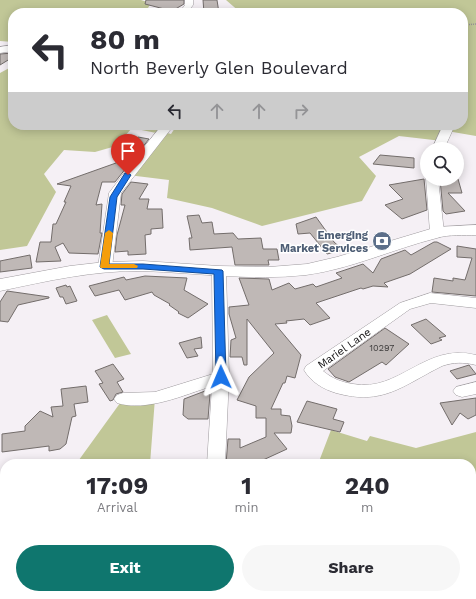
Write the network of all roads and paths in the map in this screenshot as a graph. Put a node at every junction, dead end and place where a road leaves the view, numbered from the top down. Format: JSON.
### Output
{"nodes":[{"id":1,"x":164,"y":130,"type":"edge"},
{"id":2,"x":447,"y":130,"type":"edge"},
{"id":3,"x":441,"y":142,"type":"edge"},
{"id":4,"x":433,"y":186,"type":"edge"},
{"id":5,"x":476,"y":230,"type":"edge"},
{"id":6,"x":437,"y":232,"type":"junction"},
{"id":7,"x":104,"y":267,"type":"junction"},
{"id":8,"x":219,"y":271,"type":"junction"},
{"id":9,"x":0,"y":285,"type":"edge"},
{"id":10,"x":476,"y":303,"type":"edge"},
{"id":11,"x":476,"y":360,"type":"edge"},
{"id":12,"x":221,"y":377,"type":"junction"},
{"id":13,"x":123,"y":398,"type":"dead end"},
{"id":14,"x":216,"y":459,"type":"edge"}],
"edges":[{"from":1,"to":7,"type":"street"},
{"from":2,"to":3,"type":"street"},
{"from":4,"to":6,"type":"street"},
{"from":5,"to":6,"type":"main road"},
{"from":6,"to":8,"type":"main road"},
{"from":7,"to":8,"type":"main road"},
{"from":7,"to":9,"type":"main road"},
{"from":8,"to":12,"type":"street"},
{"from":10,"to":11,"type":"street","name":"Mariel Lane"},
{"from":12,"to":13,"type":"street"},
{"from":12,"to":14,"type":"street"}]}
